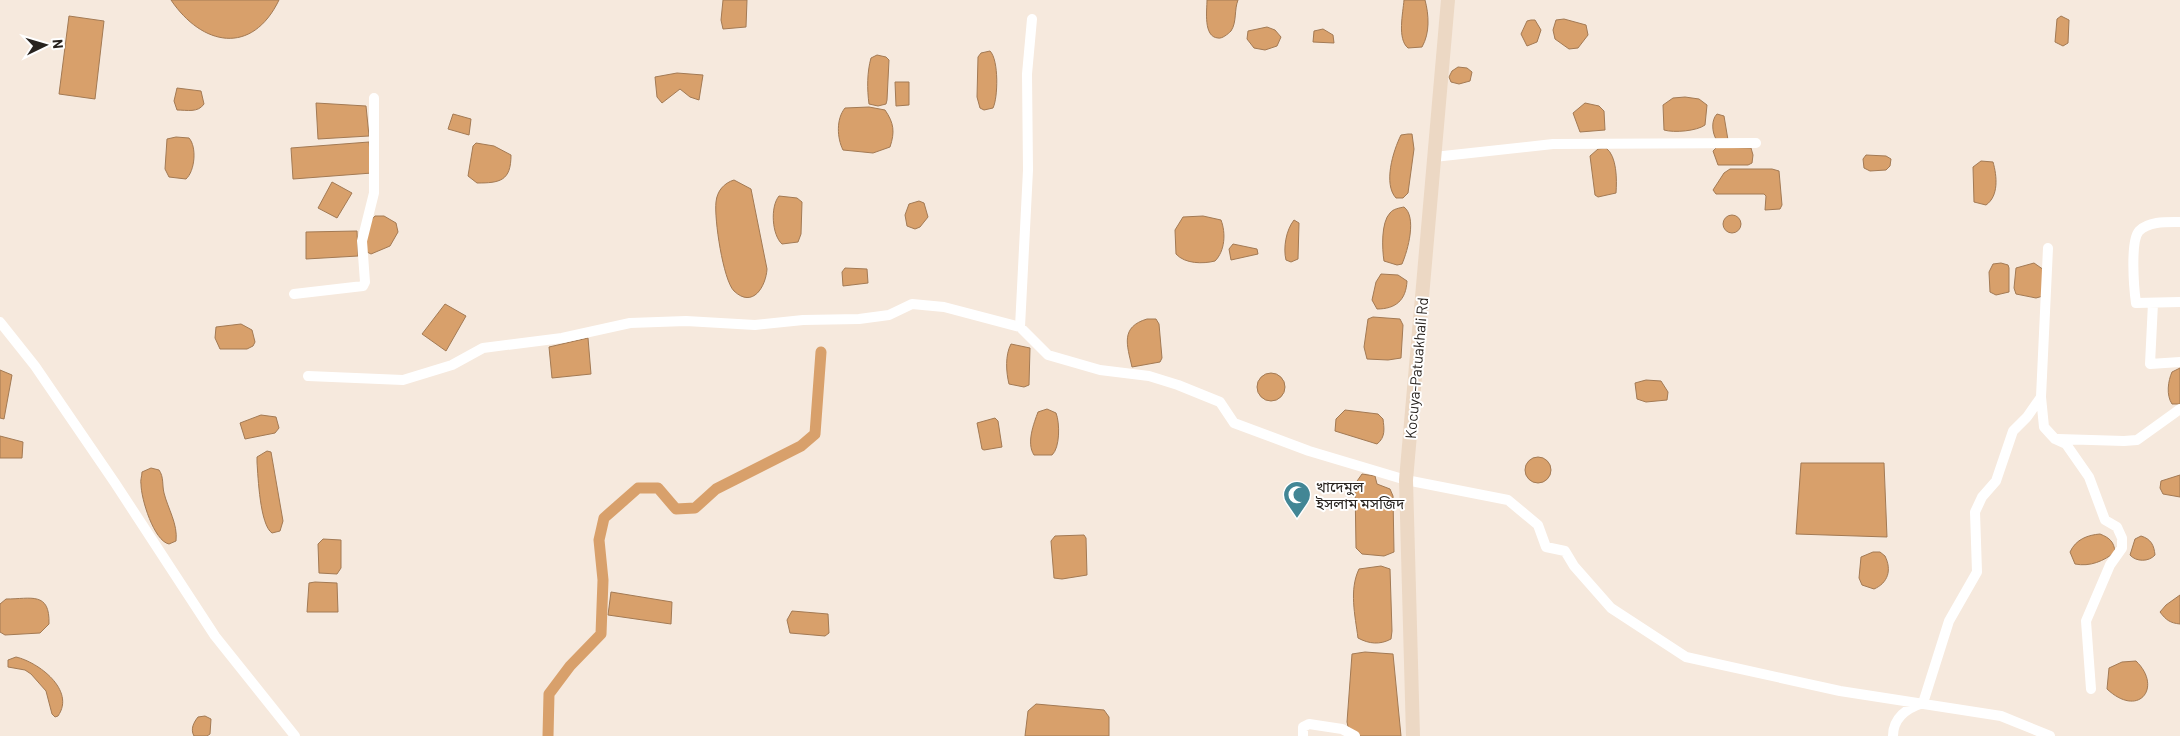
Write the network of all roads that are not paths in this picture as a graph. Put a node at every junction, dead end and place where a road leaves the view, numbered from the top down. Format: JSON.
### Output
{"nodes":[{"id":1,"x":1448,"y":0,"type":"edge"},
{"id":2,"x":1032,"y":19,"type":"dead end"},
{"id":3,"x":374,"y":98,"type":"dead end"},
{"id":4,"x":1756,"y":143,"type":"dead end"},
{"id":5,"x":1434,"y":157,"type":"junction"},
{"id":6,"x":2180,"y":222,"type":"edge"},
{"id":7,"x":2048,"y":248,"type":"dead end"},
{"id":8,"x":294,"y":294,"type":"dead end"},
{"id":9,"x":2180,"y":302,"type":"edge"},
{"id":10,"x":2153,"y":303,"type":"junction"},
{"id":11,"x":0,"y":322,"type":"edge"},
{"id":12,"x":1020,"y":327,"type":"junction"},
{"id":13,"x":2180,"y":362,"type":"edge"},
{"id":14,"x":308,"y":376,"type":"dead end"},
{"id":15,"x":2041,"y":397,"type":"junction"},
{"id":16,"x":2180,"y":410,"type":"edge"},
{"id":17,"x":2055,"y":439,"type":"junction"},
{"id":18,"x":1406,"y":480,"type":"junction"},
{"id":19,"x":2091,"y":690,"type":"dead end"},
{"id":20,"x":1923,"y":703,"type":"junction"},
{"id":21,"x":295,"y":736,"type":"edge"},
{"id":22,"x":1303,"y":736,"type":"edge"},
{"id":23,"x":1355,"y":736,"type":"edge"},
{"id":24,"x":1412,"y":736,"type":"edge"},
{"id":25,"x":1893,"y":736,"type":"edge"},
{"id":26,"x":2050,"y":736,"type":"edge"}],
"edges":[{"from":1,"to":5,"type":"main road","name":"Kocuya-Patuakhali Rd"},
{"from":2,"to":12,"type":"street"},
{"from":3,"to":8,"type":"street"},
{"from":4,"to":5,"type":"street"},
{"from":5,"to":18,"type":"main road","name":"Kocuya-Patuakhali Rd"},
{"from":6,"to":10,"type":"street"},
{"from":7,"to":15,"type":"street"},
{"from":9,"to":10,"type":"street"},
{"from":10,"to":13,"type":"street"},
{"from":11,"to":21,"type":"street"},
{"from":12,"to":14,"type":"street"},
{"from":12,"to":18,"type":"street"},
{"from":15,"to":17,"type":"street"},
{"from":15,"to":20,"type":"street"},
{"from":16,"to":17,"type":"street"},
{"from":17,"to":19,"type":"street"},
{"from":18,"to":20,"type":"street"},
{"from":18,"to":24,"type":"main road","name":"Kocuya-Patuakhali Rd"},
{"from":20,"to":25,"type":"street"},
{"from":20,"to":26,"type":"street"},
{"from":22,"to":23,"type":"street"}]}
